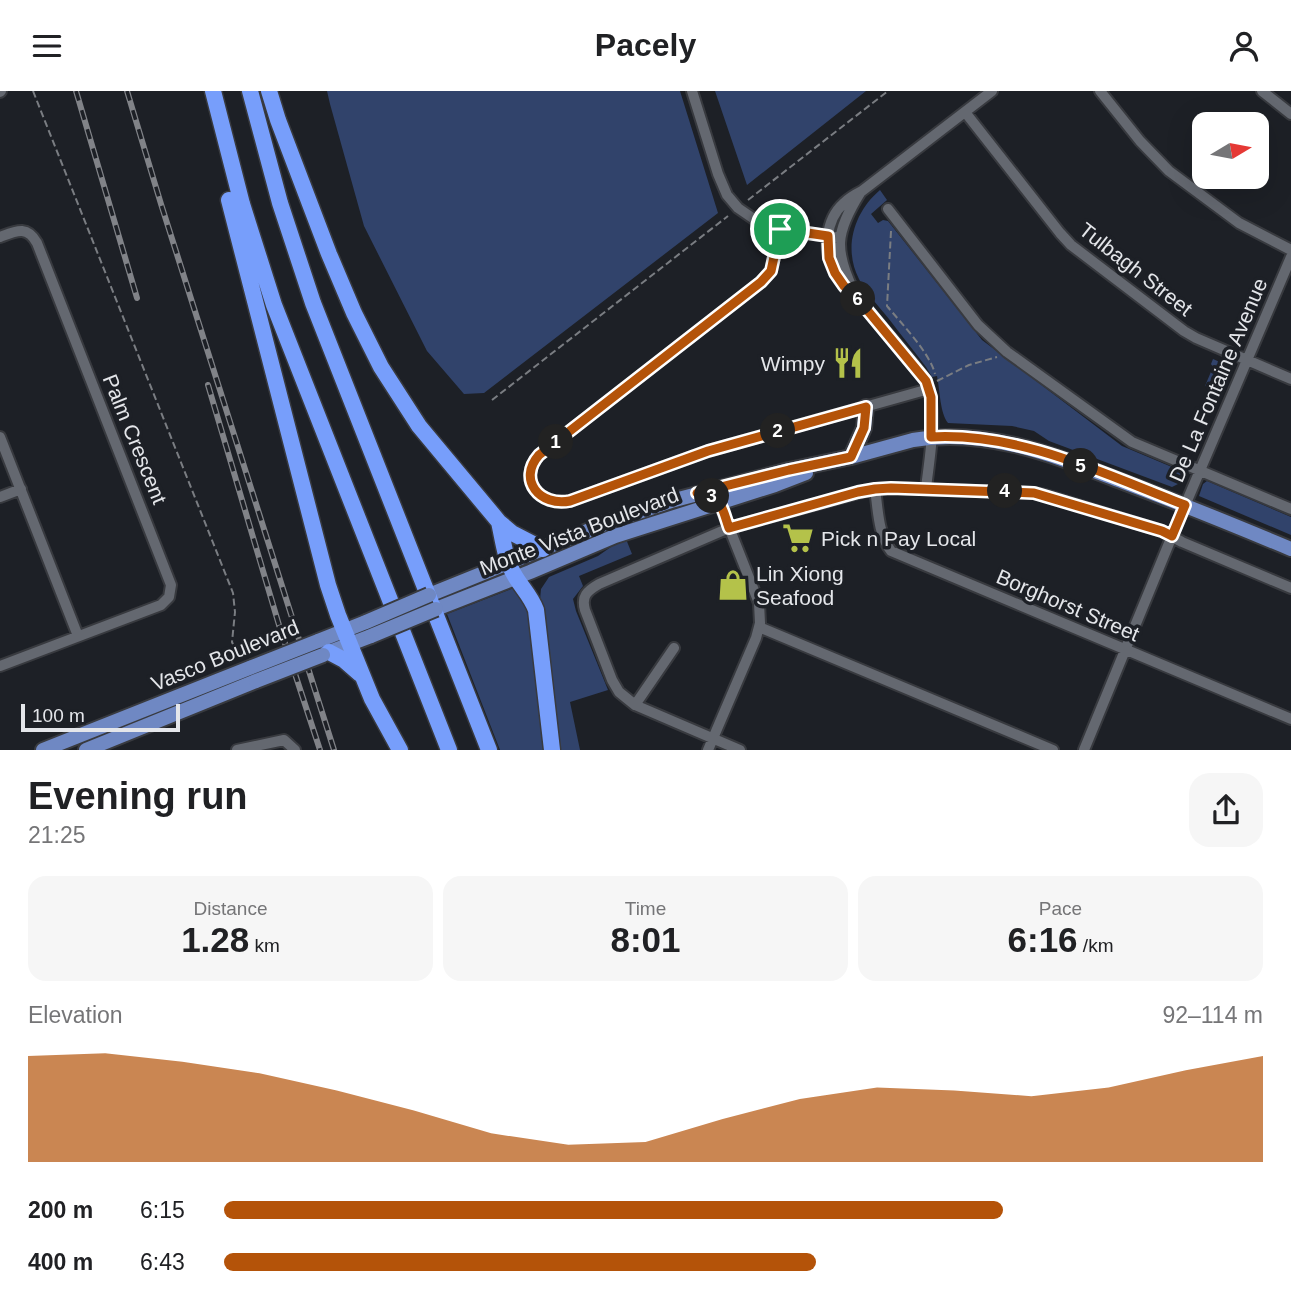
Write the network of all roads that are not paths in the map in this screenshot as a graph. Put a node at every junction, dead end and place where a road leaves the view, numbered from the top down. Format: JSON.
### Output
{"nodes":[{"id":1,"x":210,"y":91,"type":"edge"},
{"id":2,"x":250,"y":91,"type":"edge"},
{"id":3,"x":270,"y":91,"type":"edge"},
{"id":4,"x":692,"y":91,"type":"edge"},
{"id":5,"x":992,"y":91,"type":"edge"},
{"id":6,"x":1100,"y":91,"type":"edge"},
{"id":7,"x":1262,"y":91,"type":"edge"},
{"id":8,"x":965,"y":113,"type":"junction"},
{"id":9,"x":1291,"y":114,"type":"edge"},
{"id":10,"x":862,"y":191,"type":"junction"},
{"id":11,"x":888,"y":209,"type":"dead end"},
{"id":12,"x":780,"y":229,"type":"junction"},
{"id":13,"x":828,"y":236,"type":"junction"},
{"id":14,"x":0,"y":237,"type":"edge"},
{"id":15,"x":840,"y":238,"type":"junction"},
{"id":16,"x":1291,"y":250,"type":"edge"},
{"id":17,"x":1291,"y":257,"type":"edge"},
{"id":18,"x":858,"y":299,"type":"junction"},
{"id":19,"x":1247,"y":361,"type":"junction"},
{"id":20,"x":1291,"y":379,"type":"edge"},
{"id":21,"x":929,"y":389,"type":"junction"},
{"id":22,"x":866,"y":407,"type":"junction"},
{"id":23,"x":0,"y":437,"type":"edge"},
{"id":24,"x":931,"y":437,"type":"junction"},
{"id":25,"x":851,"y":457,"type":"junction"},
{"id":26,"x":824,"y":463,"type":"junction"},
{"id":27,"x":1200,"y":471,"type":"junction"},
{"id":28,"x":926,"y":488,"type":"junction"},
{"id":29,"x":21,"y":489,"type":"junction"},
{"id":30,"x":875,"y":489,"type":"junction"},
{"id":31,"x":697,"y":493,"type":"junction"},
{"id":32,"x":0,"y":497,"type":"edge"},
{"id":33,"x":719,"y":502,"type":"junction"},
{"id":34,"x":1185,"y":505,"type":"junction"},
{"id":35,"x":1291,"y":509,"type":"edge"},
{"id":36,"x":499,"y":522,"type":"junction"},
{"id":37,"x":729,"y":528,"type":"junction"},
{"id":38,"x":1172,"y":536,"type":"junction"},
{"id":39,"x":543,"y":549,"type":"junction"},
{"id":40,"x":1291,"y":549,"type":"edge"},
{"id":41,"x":508,"y":563,"type":"junction"},
{"id":42,"x":516,"y":578,"type":"junction"},
{"id":43,"x":1291,"y":588,"type":"edge"},
{"id":44,"x":458,"y":592,"type":"junction"},
{"id":45,"x":760,"y":627,"type":"junction"},
{"id":46,"x":78,"y":636,"type":"junction"},
{"id":47,"x":348,"y":637,"type":"junction"},
{"id":48,"x":674,"y":648,"type":"dead end"},
{"id":49,"x":323,"y":649,"type":"junction"},
{"id":50,"x":1126,"y":650,"type":"junction"},
{"id":51,"x":0,"y":666,"type":"edge"},
{"id":52,"x":254,"y":674,"type":"junction"},
{"id":53,"x":362,"y":676,"type":"junction"},
{"id":54,"x":635,"y":705,"type":"junction"},
{"id":55,"x":1291,"y":719,"type":"edge"},
{"id":56,"x":713,"y":739,"type":"junction"},
{"id":57,"x":43,"y":750,"type":"edge"},
{"id":58,"x":86,"y":750,"type":"edge"},
{"id":59,"x":237,"y":750,"type":"edge"},
{"id":60,"x":295,"y":750,"type":"edge"},
{"id":61,"x":400,"y":750,"type":"edge"},
{"id":62,"x":449,"y":750,"type":"edge"},
{"id":63,"x":489,"y":750,"type":"edge"},
{"id":64,"x":552,"y":750,"type":"edge"},
{"id":65,"x":708,"y":750,"type":"edge"},
{"id":66,"x":740,"y":750,"type":"edge"},
{"id":67,"x":1053,"y":750,"type":"edge"},
{"id":68,"x":1084,"y":750,"type":"edge"}],
"edges":[{"from":1,"to":47,"type":"highway"},
{"from":1,"to":62,"type":"highway"},
{"from":2,"to":63,"type":"highway"},
{"from":3,"to":36,"type":"highway"},
{"from":4,"to":12,"type":"street"},
{"from":5,"to":8,"type":"street"},
{"from":6,"to":16,"type":"street"},
{"from":7,"to":9,"type":"street"},
{"from":8,"to":10,"type":"street"},
{"from":8,"to":19,"type":"street","name":"Tulbagh Street"},
{"from":10,"to":13,"type":"street"},
{"from":10,"to":15,"type":"street"},
{"from":11,"to":27,"type":"street"},
{"from":12,"to":13,"type":"street"},
{"from":12,"to":22,"type":"street"},
{"from":13,"to":15,"type":"street"},
{"from":13,"to":18,"type":"street"},
{"from":14,"to":46,"type":"street","name":"Palm Crescent"},
{"from":15,"to":18,"type":"street"},
{"from":17,"to":19,"type":"street","name":"De La Fontaine Avenue"},
{"from":18,"to":21,"type":"street"},
{"from":19,"to":20,"type":"street","name":"Tulbagh Street"},
{"from":19,"to":27,"type":"street","name":"De La Fontaine Avenue"},
{"from":21,"to":22,"type":"street"},
{"from":21,"to":24,"type":"street"},
{"from":22,"to":25,"type":"main road"},
{"from":23,"to":29,"type":"street"},
{"from":24,"to":25,"type":"main road","name":"Monte Vista Boulevard"},
{"from":24,"to":28,"type":"street"},
{"from":24,"to":34,"type":"main road","name":"Monte Vista Boulevard"},
{"from":25,"to":26,"type":"main road","name":"Monte Vista Boulevard"},
{"from":26,"to":31,"type":"main road","name":"Monte Vista Boulevard"},
{"from":26,"to":33,"type":"main road","name":"Monte Vista Boulevard"},
{"from":27,"to":34,"type":"street","name":"De La Fontaine Avenue"},
{"from":27,"to":35,"type":"street"},
{"from":28,"to":30,"type":"street"},
{"from":28,"to":38,"type":"street"},
{"from":29,"to":32,"type":"street"},
{"from":29,"to":46,"type":"street"},
{"from":30,"to":37,"type":"street"},
{"from":30,"to":50,"type":"street","name":"Borghorst Street"},
{"from":31,"to":33,"type":"street"},
{"from":31,"to":39,"type":"main road","name":"Monte Vista Boulevard"},
{"from":33,"to":37,"type":"street"},
{"from":33,"to":42,"type":"main road","name":"Monte Vista Boulevard"},
{"from":34,"to":38,"type":"street","name":"De La Fontaine Avenue"},
{"from":34,"to":40,"type":"main road","name":"Monte Vista Boulevard"},
{"from":36,"to":39,"type":"highway"},
{"from":36,"to":41,"type":"highway"},
{"from":37,"to":45,"type":"street"},
{"from":37,"to":54,"type":"street"},
{"from":38,"to":43,"type":"street"},
{"from":38,"to":50,"type":"street","name":"De La Fontaine Avenue"},
{"from":39,"to":41,"type":"main road","name":"Monte Vista Boulevard"},
{"from":41,"to":42,"type":"highway"},
{"from":41,"to":44,"type":"main road","name":"Monte Vista Boulevard"},
{"from":42,"to":44,"type":"main road","name":"Monte Vista Boulevard"},
{"from":42,"to":64,"type":"highway"},
{"from":44,"to":47,"type":"main road","name":"Monte Vista Boulevard","bridge":true},
{"from":45,"to":56,"type":"street"},
{"from":45,"to":67,"type":"street"},
{"from":46,"to":51,"type":"street"},
{"from":47,"to":49,"type":"main road","name":"Vasco Boulevard"},
{"from":47,"to":53,"type":"highway"},
{"from":48,"to":54,"type":"street"},
{"from":49,"to":52,"type":"main road","name":"Vasco Boulevard","bridge":true},
{"from":49,"to":53,"type":"highway"},
{"from":50,"to":55,"type":"street","name":"Borghorst Street"},
{"from":50,"to":68,"type":"street","name":"De La Fontaine Avenue"},
{"from":52,"to":57,"type":"main road","name":"Vasco Boulevard"},
{"from":52,"to":58,"type":"main road","name":"Vasco Boulevard"},
{"from":53,"to":61,"type":"highway"},
{"from":54,"to":56,"type":"street"},
{"from":56,"to":65,"type":"street"},
{"from":56,"to":66,"type":"street"},
{"from":59,"to":60,"type":"street"}]}
